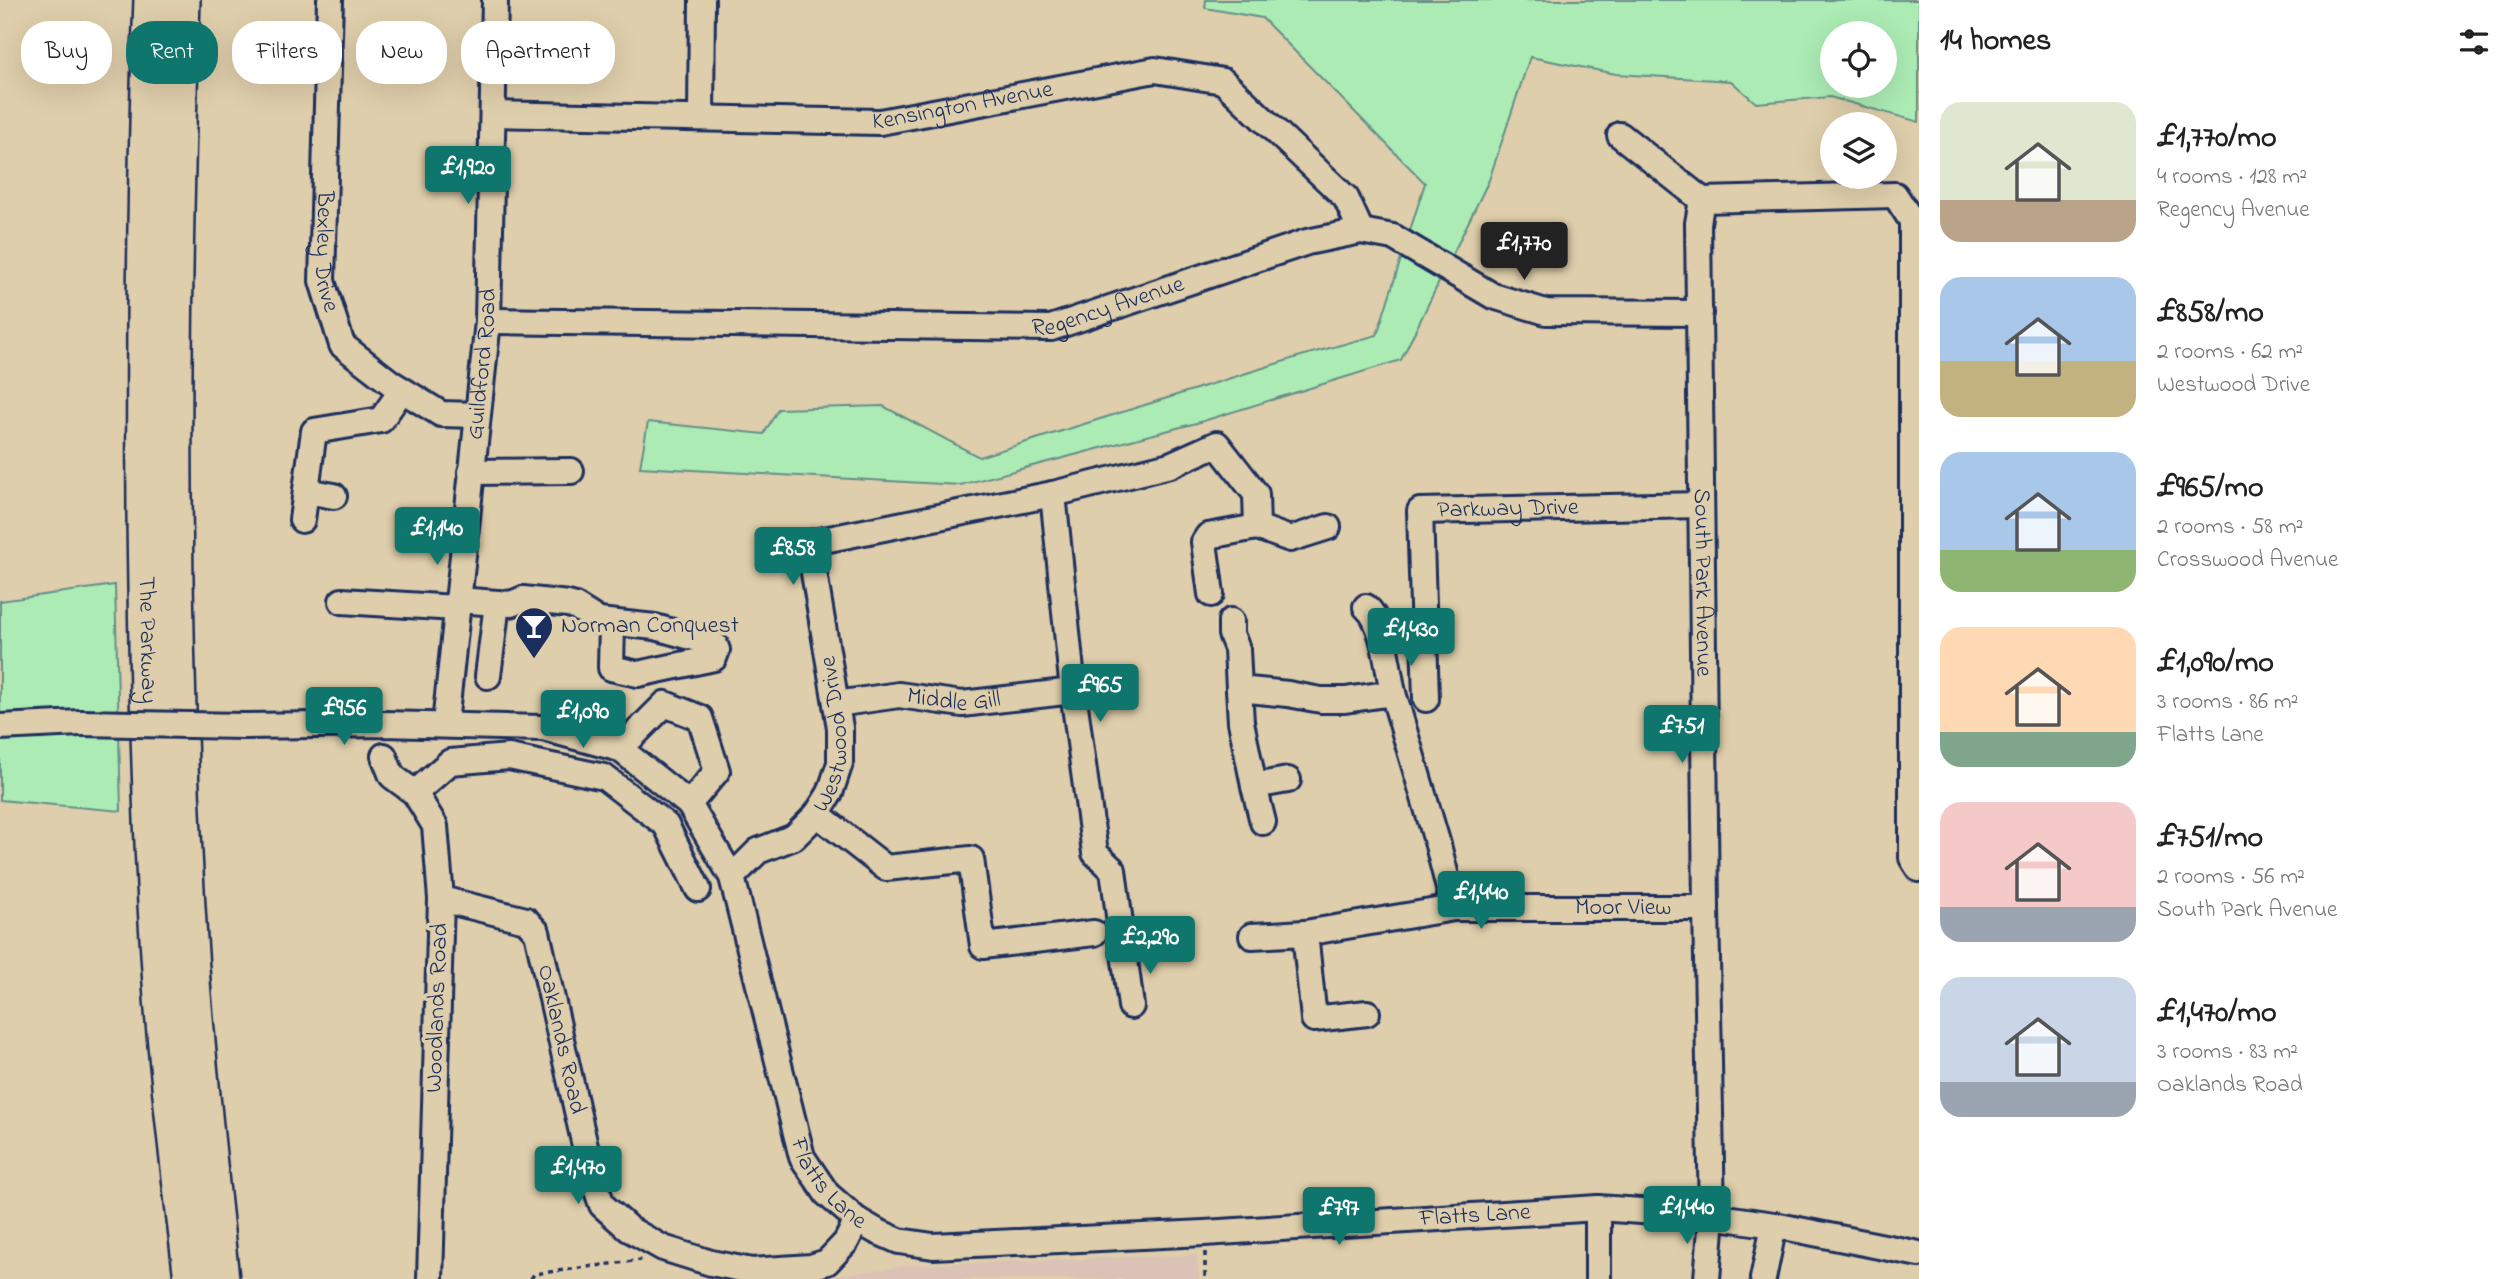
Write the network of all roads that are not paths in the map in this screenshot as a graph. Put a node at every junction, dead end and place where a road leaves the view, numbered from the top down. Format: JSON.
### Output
{"nodes":[{"id":1,"x":152,"y":0,"type":"edge"},
{"id":2,"x":182,"y":0,"type":"edge"},
{"id":3,"x":330,"y":0,"type":"edge"},
{"id":4,"x":495,"y":0,"type":"edge"},
{"id":5,"x":702,"y":0,"type":"edge"},
{"id":6,"x":493,"y":114,"type":"junction"},
{"id":7,"x":701,"y":118,"type":"junction"},
{"id":8,"x":1620,"y":135,"type":"dead end"},
{"id":9,"x":1702,"y":201,"type":"junction"},
{"id":10,"x":1916,"y":221,"type":"edge"},
{"id":11,"x":1361,"y":231,"type":"junction"},
{"id":12,"x":1700,"y":313,"type":"junction"},
{"id":13,"x":488,"y":321,"type":"junction"},
{"id":14,"x":1915,"y":382,"type":"edge"},
{"id":15,"x":402,"y":390,"type":"junction"},
{"id":16,"x":477,"y":415,"type":"junction"},
{"id":17,"x":572,"y":471,"type":"dead end"},
{"id":18,"x":471,"y":472,"type":"junction"},
{"id":19,"x":306,"y":491,"type":"junction"},
{"id":20,"x":1054,"y":494,"type":"junction"},
{"id":21,"x":334,"y":496,"type":"dead end"},
{"id":22,"x":1701,"y":505,"type":"junction"},
{"id":23,"x":302,"y":520,"type":"dead end"},
{"id":24,"x":1257,"y":527,"type":"junction"},
{"id":25,"x":1328,"y":527,"type":"dead end"},
{"id":26,"x":1211,"y":594,"type":"dead end"},
{"id":27,"x":342,"y":601,"type":"dead end"},
{"id":28,"x":498,"y":603,"type":"junction"},
{"id":29,"x":456,"y":604,"type":"junction"},
{"id":30,"x":1366,"y":607,"type":"dead end"},
{"id":31,"x":1231,"y":621,"type":"dead end"},
{"id":32,"x":612,"y":623,"type":"dead end"},
{"id":33,"x":488,"y":676,"type":"dead end"},
{"id":34,"x":1239,"y":689,"type":"junction"},
{"id":35,"x":1073,"y":691,"type":"junction"},
{"id":36,"x":1393,"y":693,"type":"junction"},
{"id":37,"x":1426,"y":699,"type":"dead end"},
{"id":38,"x":836,"y":704,"type":"junction"},
{"id":39,"x":445,"y":724,"type":"junction"},
{"id":40,"x":0,"y":727,"type":"edge"},
{"id":41,"x":576,"y":737,"type":"junction"},
{"id":42,"x":620,"y":749,"type":"junction"},
{"id":43,"x":384,"y":756,"type":"dead end"},
{"id":44,"x":567,"y":769,"type":"junction"},
{"id":45,"x":1289,"y":780,"type":"dead end"},
{"id":46,"x":1254,"y":786,"type":"junction"},
{"id":47,"x":415,"y":793,"type":"junction"},
{"id":48,"x":690,"y":804,"type":"junction"},
{"id":49,"x":817,"y":814,"type":"junction"},
{"id":50,"x":1263,"y":822,"type":"dead end"},
{"id":51,"x":1919,"y":869,"type":"edge"},
{"id":52,"x":732,"y":877,"type":"junction"},
{"id":53,"x":698,"y":889,"type":"dead end"},
{"id":54,"x":441,"y":899,"type":"junction"},
{"id":55,"x":1454,"y":908,"type":"junction"},
{"id":56,"x":1706,"y":908,"type":"junction"},
{"id":57,"x":1094,"y":933,"type":"dead end"},
{"id":58,"x":1305,"y":933,"type":"junction"},
{"id":59,"x":1252,"y":936,"type":"dead end"},
{"id":60,"x":1131,"y":1006,"type":"dead end"},
{"id":61,"x":1367,"y":1013,"type":"dead end"},
{"id":62,"x":1598,"y":1208,"type":"junction"},
{"id":63,"x":1713,"y":1216,"type":"junction"},
{"id":64,"x":858,"y":1220,"type":"junction"},
{"id":65,"x":1774,"y":1225,"type":"junction"},
{"id":66,"x":1919,"y":1254,"type":"edge"},
{"id":67,"x":192,"y":1279,"type":"edge"},
{"id":68,"x":222,"y":1279,"type":"edge"},
{"id":69,"x":430,"y":1279,"type":"edge"},
{"id":70,"x":1598,"y":1279,"type":"edge"},
{"id":71,"x":1707,"y":1279,"type":"edge"},
{"id":72,"x":1763,"y":1279,"type":"edge"}],
"edges":[{"from":1,"to":67,"type":"highway","name":"The Parkway"},
{"from":2,"to":68,"type":"highway","name":"The Parkway"},
{"from":3,"to":15,"type":"street","name":"Bexley Drive"},
{"from":4,"to":6,"type":"street","name":"Guildford Road"},
{"from":5,"to":7,"type":"street"},
{"from":6,"to":7,"type":"street","name":"Kensington Avenue"},
{"from":6,"to":13,"type":"street","name":"Guildford Road"},
{"from":7,"to":11,"type":"street","name":"Kensington Avenue"},
{"from":8,"to":9,"type":"street"},
{"from":9,"to":10,"type":"street"},
{"from":9,"to":12,"type":"street","name":"South Park Avenue"},
{"from":10,"to":14,"type":"street"},
{"from":11,"to":12,"type":"street","name":"Regency Avenue"},
{"from":11,"to":13,"type":"street","name":"Regency Avenue"},
{"from":12,"to":22,"type":"street","name":"South Park Avenue"},
{"from":13,"to":16,"type":"street","name":"Guildford Road"},
{"from":14,"to":51,"type":"street"},
{"from":15,"to":16,"type":"street","name":"Bexley Drive"},
{"from":15,"to":19,"type":"street"},
{"from":16,"to":18,"type":"street","name":"Guildford Road"},
{"from":17,"to":18,"type":"street"},
{"from":18,"to":29,"type":"street","name":"Guildford Road"},
{"from":19,"to":21,"type":"street"},
{"from":19,"to":23,"type":"street"},
{"from":20,"to":24,"type":"street"},
{"from":20,"to":35,"type":"street"},
{"from":20,"to":38,"type":"street","name":"Westwood Drive"},
{"from":22,"to":37,"type":"street","name":"Parkway Drive"},
{"from":22,"to":56,"type":"street","name":"South Park Avenue"},
{"from":24,"to":25,"type":"street"},
{"from":24,"to":26,"type":"street"},
{"from":27,"to":29,"type":"street"},
{"from":28,"to":29,"type":"street"},
{"from":28,"to":32,"type":"street"},
{"from":28,"to":33,"type":"street"},
{"from":29,"to":39,"type":"street","name":"Guildford Road"},
{"from":30,"to":36,"type":"street"},
{"from":31,"to":34,"type":"street"},
{"from":34,"to":36,"type":"street"},
{"from":34,"to":46,"type":"street"},
{"from":35,"to":38,"type":"street","name":"Middle Gill"},
{"from":35,"to":60,"type":"street"},
{"from":36,"to":55,"type":"street"},
{"from":38,"to":49,"type":"street","name":"Westwood Drive"},
{"from":39,"to":40,"type":"street","name":"Flatts Lane","bridge":true},
{"from":39,"to":41,"type":"street","name":"Flatts Lane"},
{"from":41,"to":42,"type":"street","name":"Flatts Lane"},
{"from":41,"to":44,"type":"street"},
{"from":42,"to":48,"type":"street","name":"Flatts Lane"},
{"from":42,"to":48,"type":"street"},
{"from":43,"to":47,"type":"street","name":"Woodlands Road"},
{"from":44,"to":47,"type":"street"},
{"from":44,"to":53,"type":"street"},
{"from":45,"to":46,"type":"street"},
{"from":46,"to":50,"type":"street"},
{"from":47,"to":54,"type":"street","name":"Woodlands Road"},
{"from":48,"to":52,"type":"street","name":"Flatts Lane"},
{"from":49,"to":52,"type":"street","name":"Westwood Drive"},
{"from":49,"to":57,"type":"street"},
{"from":52,"to":64,"type":"street","name":"Flatts Lane"},
{"from":54,"to":64,"type":"street","name":"Oaklands Road"},
{"from":54,"to":69,"type":"street","name":"Woodlands Road"},
{"from":55,"to":56,"type":"street","name":"Moor View"},
{"from":55,"to":58,"type":"street","name":"Moor View"},
{"from":56,"to":63,"type":"street","name":"South Park Avenue"},
{"from":58,"to":59,"type":"street","name":"Moor View"},
{"from":58,"to":61,"type":"street"},
{"from":62,"to":63,"type":"street","name":"Flatts Lane"},
{"from":62,"to":64,"type":"street","name":"Flatts Lane"},
{"from":62,"to":70,"type":"street"},
{"from":63,"to":65,"type":"street","name":"Flatts Lane"},
{"from":63,"to":71,"type":"street","name":"South Park Avenue"},
{"from":65,"to":66,"type":"street","name":"Flatts Lane"},
{"from":65,"to":72,"type":"street"}]}
